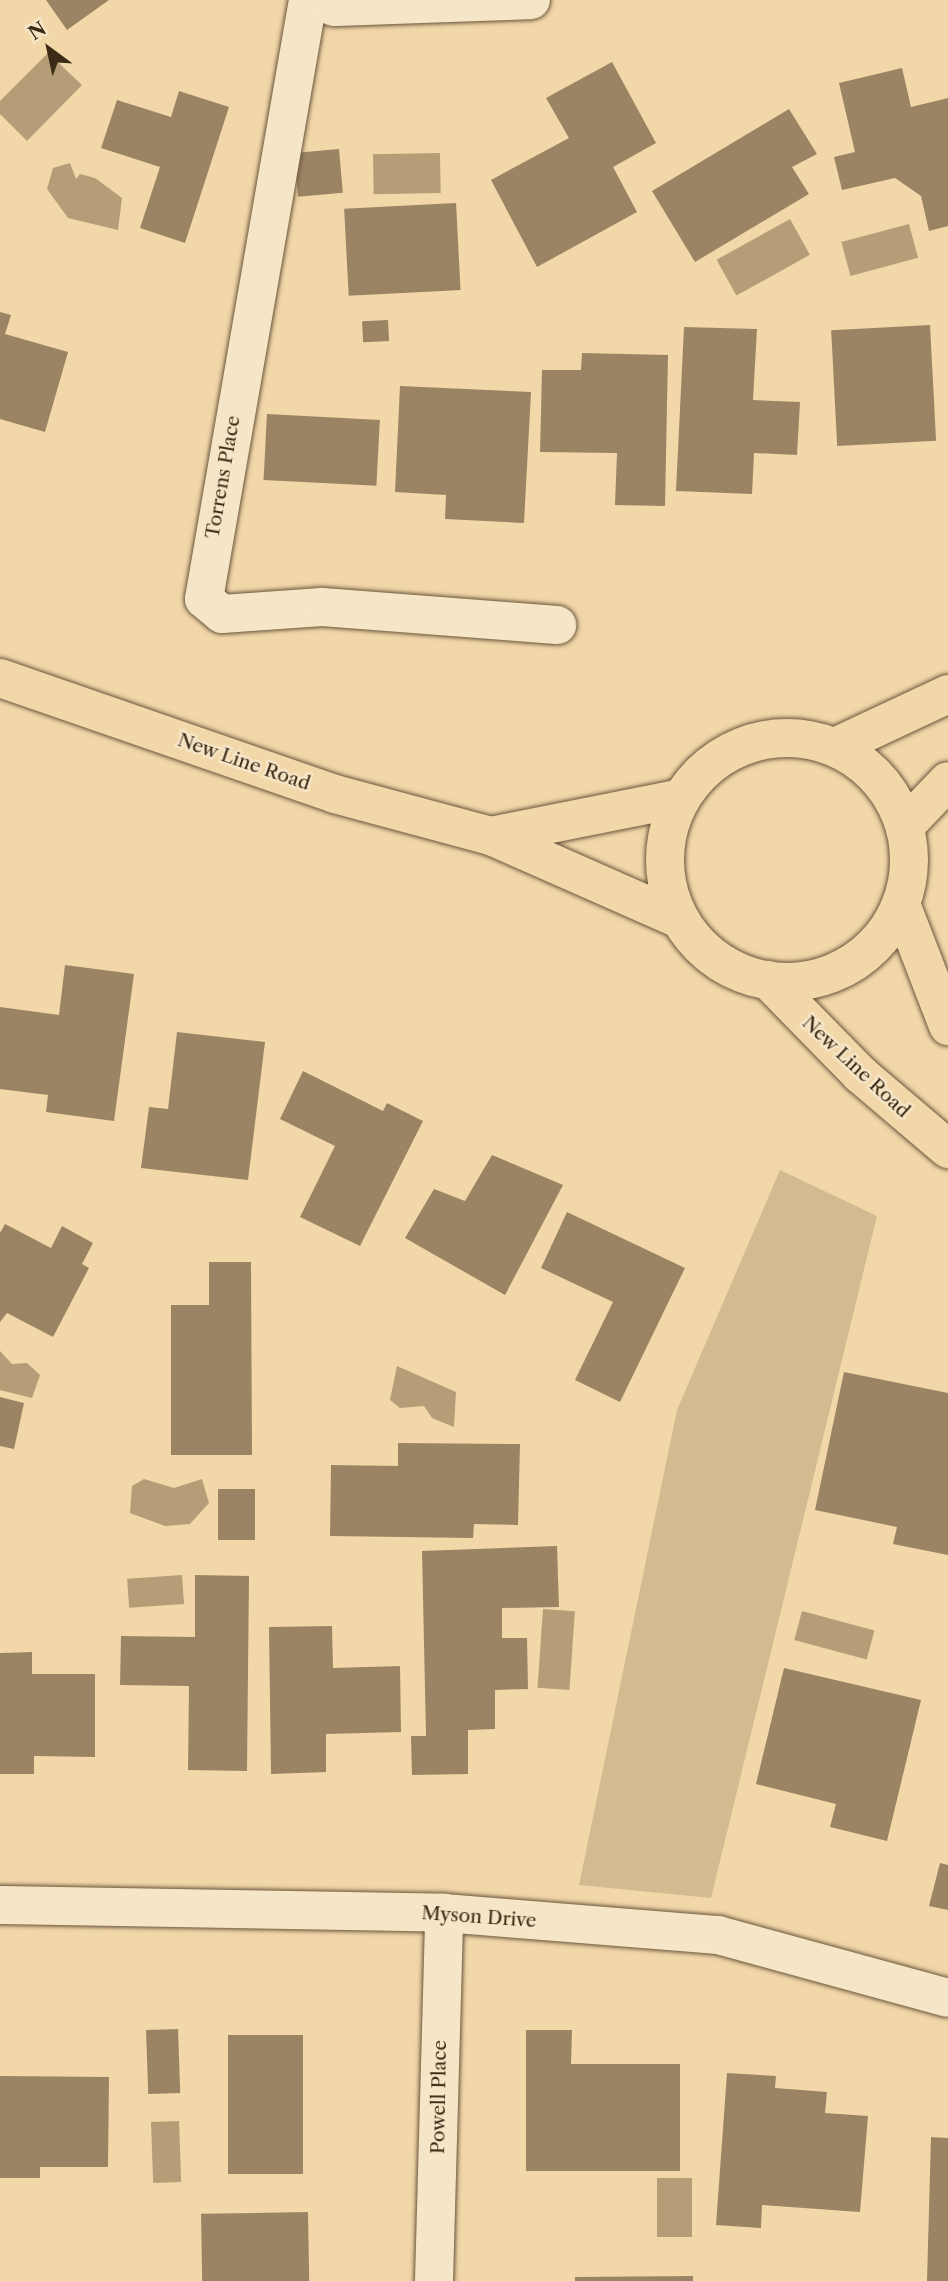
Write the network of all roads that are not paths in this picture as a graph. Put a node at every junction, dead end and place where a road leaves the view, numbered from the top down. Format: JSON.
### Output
{"nodes":[{"id":1,"x":307,"y":0,"type":"edge"},
{"id":2,"x":317,"y":0,"type":"edge"},
{"id":3,"x":531,"y":0,"type":"edge"},
{"id":4,"x":557,"y":625,"type":"dead end"},
{"id":5,"x":0,"y":678,"type":"edge"},
{"id":6,"x":948,"y":694,"type":"edge"},
{"id":7,"x":835,"y":747,"type":"junction"},
{"id":8,"x":948,"y":781,"type":"edge"},
{"id":9,"x":681,"y":798,"type":"junction"},
{"id":10,"x":905,"y":826,"type":"junction"},
{"id":11,"x":491,"y":836,"type":"junction"},
{"id":12,"x":901,"y":904,"type":"junction"},
{"id":13,"x":679,"y":919,"type":"junction"},
{"id":14,"x":768,"y":980,"type":"junction"},
{"id":15,"x":948,"y":1026,"type":"edge"},
{"id":16,"x":948,"y":1149,"type":"edge"},
{"id":17,"x":0,"y":1905,"type":"edge"},
{"id":18,"x":444,"y":1913,"type":"junction"},
{"id":19,"x":948,"y":1998,"type":"edge"},
{"id":20,"x":435,"y":2281,"type":"edge"}],
"edges":[{"from":1,"to":4,"type":"street","name":"Torrens Place"},
{"from":2,"to":3,"type":"street"},
{"from":5,"to":11,"type":"main road","name":"New Line Road"},
{"from":6,"to":7,"type":"main road"},
{"from":7,"to":9,"type":"main road"},
{"from":7,"to":10,"type":"main road"},
{"from":8,"to":10,"type":"main road"},
{"from":9,"to":11,"type":"main road","name":"New Line Road"},
{"from":9,"to":13,"type":"main road"},
{"from":10,"to":12,"type":"main road"},
{"from":11,"to":13,"type":"main road","name":"New Line Road"},
{"from":12,"to":14,"type":"main road"},
{"from":12,"to":15,"type":"main road"},
{"from":13,"to":14,"type":"main road"},
{"from":14,"to":16,"type":"main road","name":"New Line Road"},
{"from":17,"to":18,"type":"street","name":"Myson Drive"},
{"from":18,"to":19,"type":"street","name":"Myson Drive"},
{"from":18,"to":20,"type":"street","name":"Powell Place"}]}
